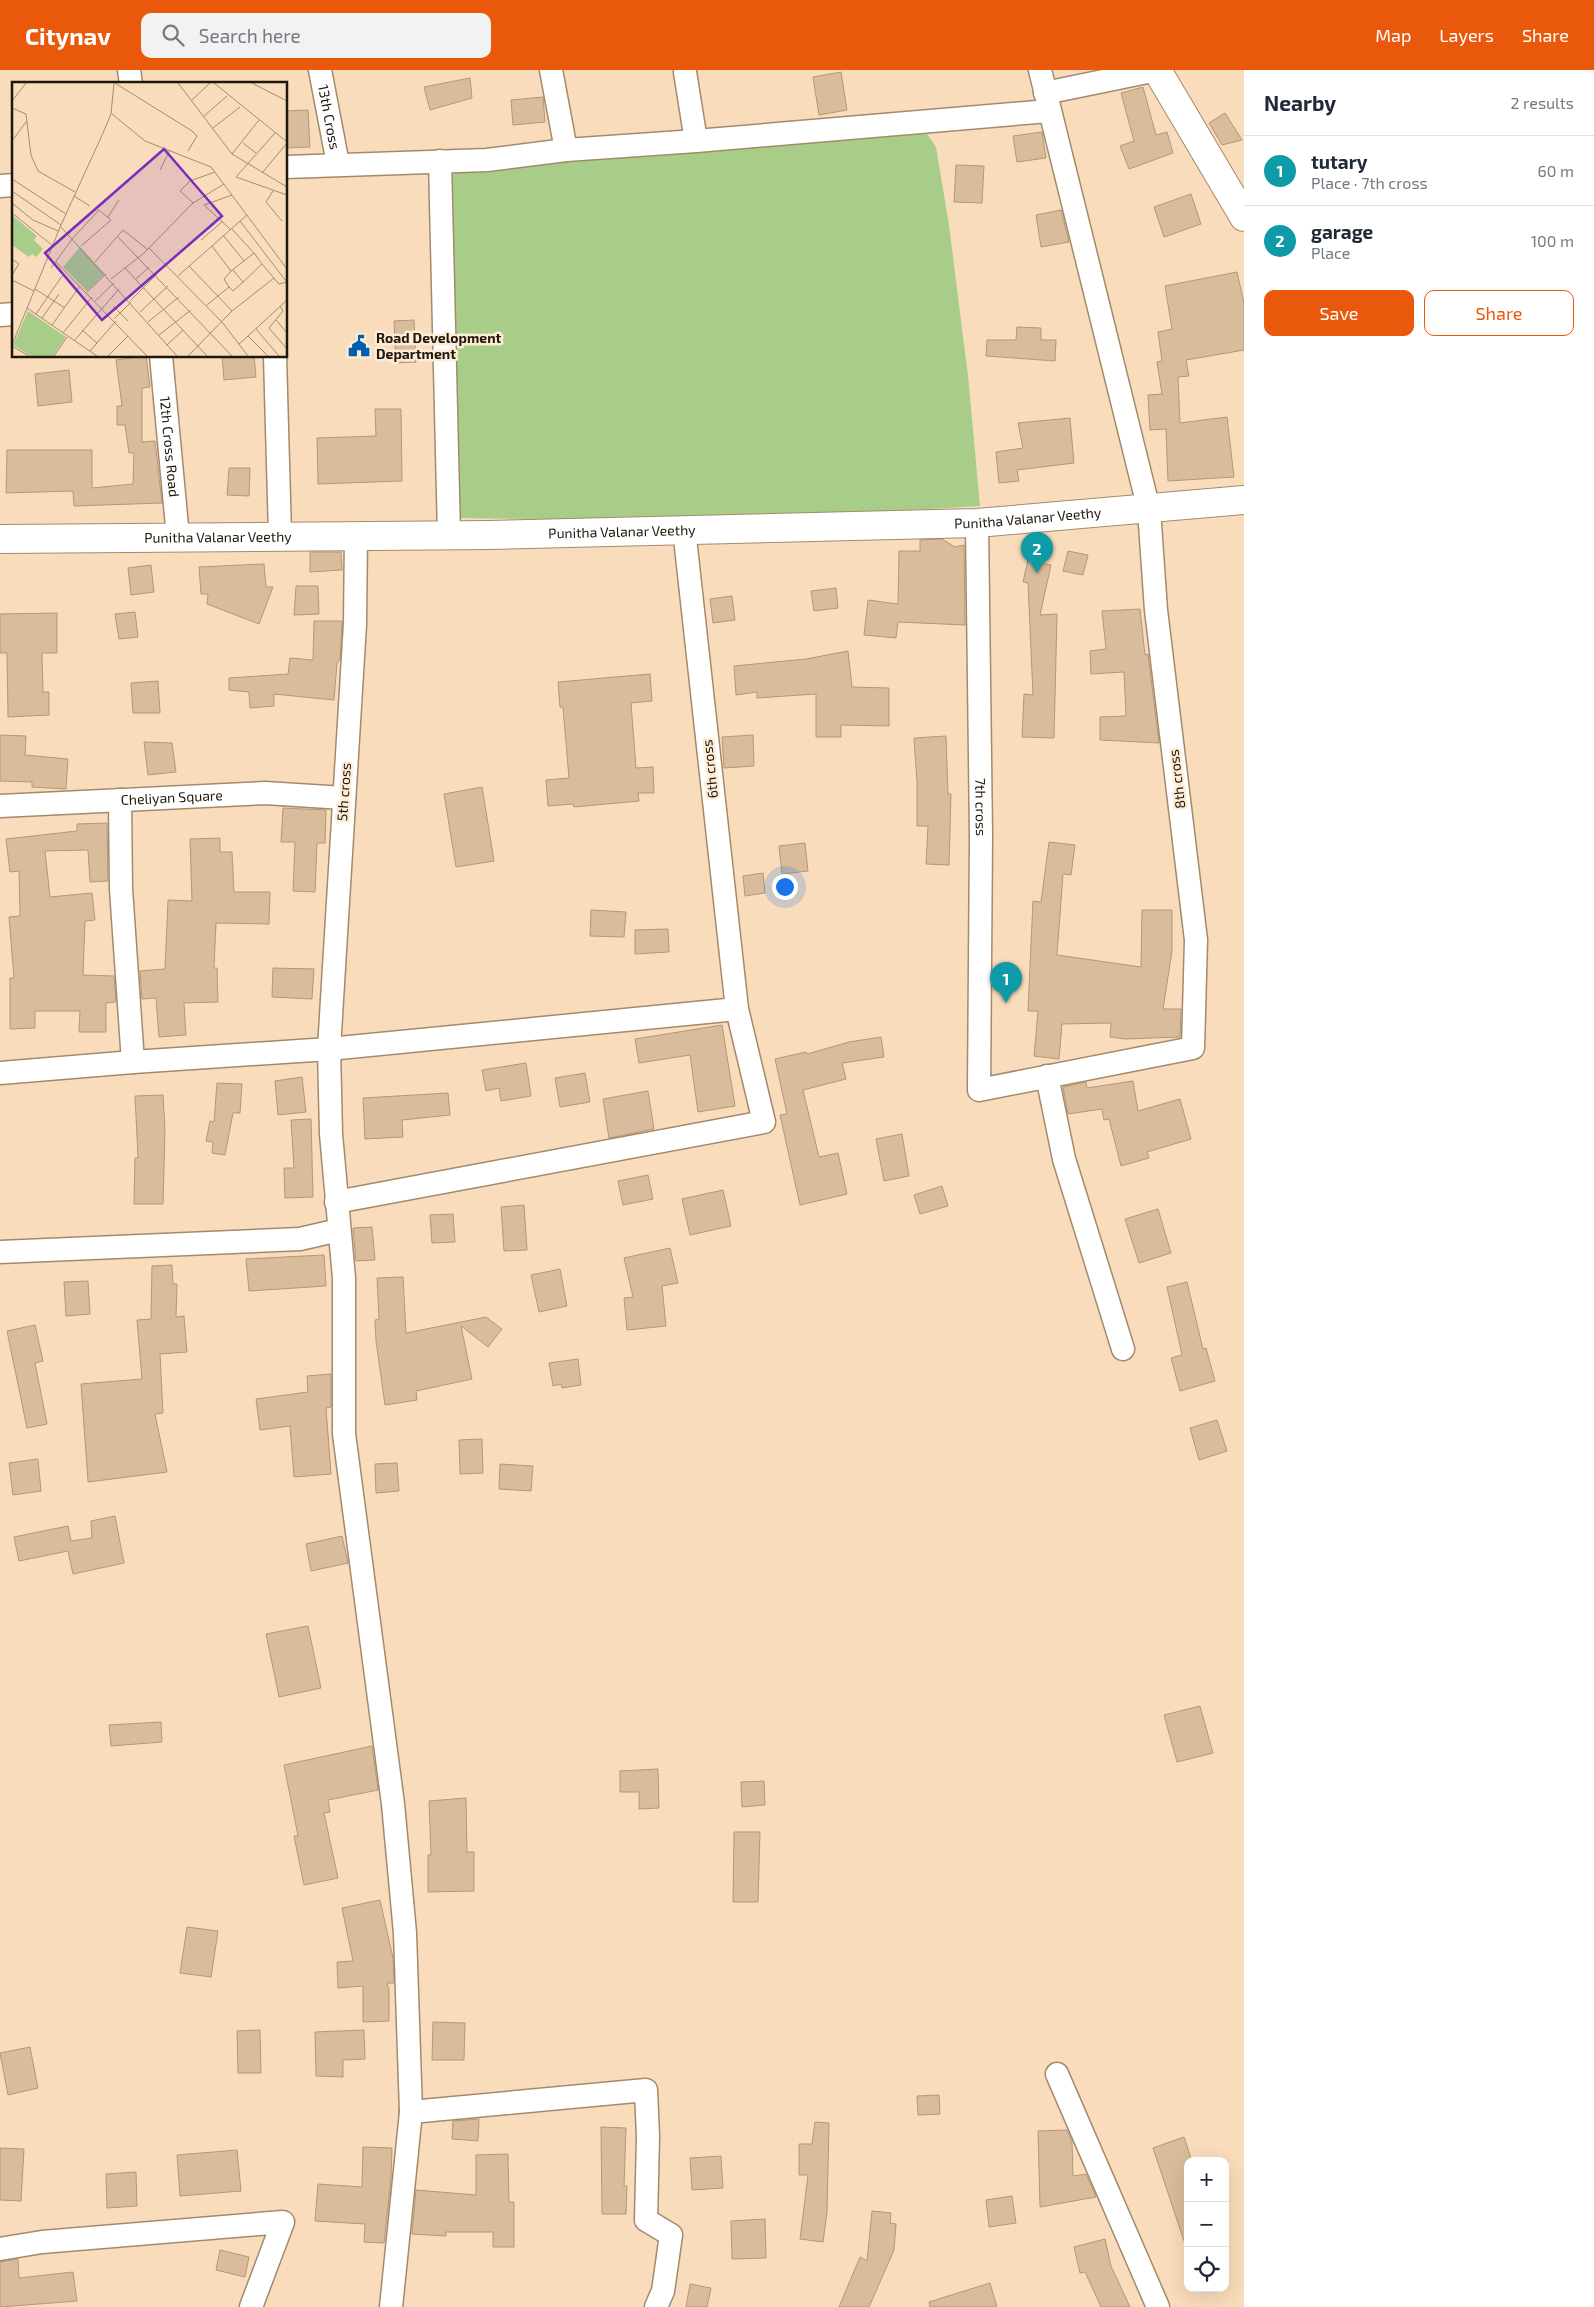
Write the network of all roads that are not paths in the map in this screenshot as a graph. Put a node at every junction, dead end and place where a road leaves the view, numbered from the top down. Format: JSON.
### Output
{"nodes":[{"id":1,"x":320,"y":70,"type":"edge"},
{"id":2,"x":551,"y":70,"type":"edge"},
{"id":3,"x":1040,"y":70,"type":"edge"},
{"id":4,"x":1157,"y":70,"type":"edge"},
{"id":5,"x":685,"y":72,"type":"dead end"},
{"id":6,"x":1047,"y":102,"type":"junction"},
{"id":7,"x":696,"y":141,"type":"junction"},
{"id":8,"x":566,"y":150,"type":"junction"},
{"id":9,"x":440,"y":161,"type":"junction"},
{"id":10,"x":338,"y":164,"type":"junction"},
{"id":11,"x":288,"y":167,"type":"edge"},
{"id":12,"x":1244,"y":217,"type":"edge"},
{"id":13,"x":161,"y":358,"type":"edge"},
{"id":14,"x":275,"y":358,"type":"edge"},
{"id":15,"x":1244,"y":500,"type":"edge"},
{"id":16,"x":1149,"y":510,"type":"junction"},
{"id":17,"x":977,"y":523,"type":"junction"},
{"id":18,"x":684,"y":529,"type":"junction"},
{"id":19,"x":280,"y":535,"type":"junction"},
{"id":20,"x":356,"y":535,"type":"junction"},
{"id":21,"x":449,"y":535,"type":"junction"},
{"id":22,"x":178,"y":537,"type":"junction"},
{"id":23,"x":0,"y":539,"type":"edge"},
{"id":24,"x":344,"y":798,"type":"junction"},
{"id":25,"x":120,"y":800,"type":"junction"},
{"id":26,"x":0,"y":806,"type":"edge"},
{"id":27,"x":737,"y":1009,"type":"junction"},
{"id":28,"x":329,"y":1050,"type":"junction"},
{"id":29,"x":133,"y":1062,"type":"junction"},
{"id":30,"x":0,"y":1073,"type":"edge"},
{"id":31,"x":1048,"y":1076,"type":"junction"},
{"id":32,"x":336,"y":1202,"type":"junction"},
{"id":33,"x":339,"y":1230,"type":"junction"},
{"id":34,"x":0,"y":1252,"type":"edge"},
{"id":35,"x":1122,"y":1349,"type":"dead end"},
{"id":36,"x":1056,"y":2074,"type":"dead end"},
{"id":37,"x":411,"y":2112,"type":"junction"},
{"id":38,"x":0,"y":2249,"type":"edge"},
{"id":39,"x":251,"y":2307,"type":"edge"},
{"id":40,"x":391,"y":2307,"type":"edge"},
{"id":41,"x":656,"y":2307,"type":"edge"},
{"id":42,"x":1158,"y":2307,"type":"edge"}],
"edges":[{"from":1,"to":10,"type":"street","name":"13th Cross"},
{"from":2,"to":8,"type":"street"},
{"from":3,"to":6,"type":"street","name":"8th cross"},
{"from":4,"to":6,"type":"street"},
{"from":4,"to":12,"type":"street"},
{"from":5,"to":7,"type":"street"},
{"from":6,"to":7,"type":"street"},
{"from":6,"to":16,"type":"street","name":"8th cross"},
{"from":7,"to":8,"type":"street"},
{"from":8,"to":9,"type":"street"},
{"from":9,"to":10,"type":"street"},
{"from":9,"to":21,"type":"street"},
{"from":10,"to":11,"type":"street"},
{"from":13,"to":22,"type":"street","name":"12th Cross Road"},
{"from":14,"to":19,"type":"street"},
{"from":15,"to":16,"type":"street","name":"Punitha Valanar Veethy"},
{"from":16,"to":17,"type":"street","name":"Punitha Valanar Veethy"},
{"from":16,"to":31,"type":"street","name":"8th cross"},
{"from":17,"to":18,"type":"street","name":"Punitha Valanar Veethy"},
{"from":17,"to":31,"type":"street","name":"7th cross"},
{"from":18,"to":21,"type":"street","name":"Punitha Valanar Veethy"},
{"from":18,"to":27,"type":"street","name":"6th cross"},
{"from":19,"to":20,"type":"street","name":"Punitha Valanar Veethy"},
{"from":19,"to":22,"type":"street","name":"Punitha Valanar Veethy"},
{"from":20,"to":21,"type":"street","name":"Punitha Valanar Veethy"},
{"from":20,"to":24,"type":"street","name":"5th cross"},
{"from":22,"to":23,"type":"street","name":"Punitha Valanar Veethy"},
{"from":24,"to":25,"type":"street","name":"Cheliyan Square"},
{"from":24,"to":28,"type":"street","name":"5th cross"},
{"from":25,"to":26,"type":"street","name":"Cheliyan Square"},
{"from":25,"to":29,"type":"street"},
{"from":27,"to":28,"type":"street"},
{"from":27,"to":32,"type":"street","name":"6th cross"},
{"from":28,"to":29,"type":"street"},
{"from":28,"to":32,"type":"street","name":"5th cross"},
{"from":29,"to":30,"type":"street"},
{"from":31,"to":35,"type":"street"},
{"from":32,"to":33,"type":"street","name":"5th cross"},
{"from":33,"to":34,"type":"street"},
{"from":33,"to":37,"type":"street","name":"5th cross"},
{"from":36,"to":42,"type":"street"},
{"from":37,"to":40,"type":"street","name":"5th cross"},
{"from":37,"to":41,"type":"street"},
{"from":38,"to":39,"type":"street"}]}
